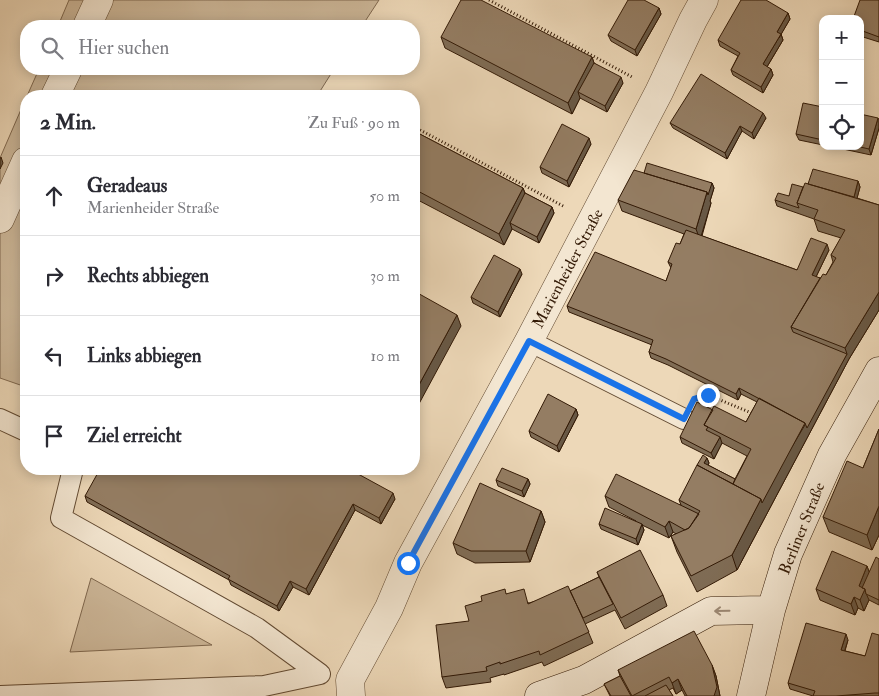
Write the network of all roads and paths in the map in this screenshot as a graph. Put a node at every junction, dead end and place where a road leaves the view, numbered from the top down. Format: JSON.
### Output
{"nodes":[{"id":1,"x":99,"y":0,"type":"edge"},
{"id":2,"x":489,"y":0,"type":"edge"},
{"id":3,"x":704,"y":0,"type":"edge"},
{"id":4,"x":90,"y":20,"type":"edge"},
{"id":5,"x":65,"y":75,"type":"edge"},
{"id":6,"x":59,"y":90,"type":"edge"},
{"id":7,"x":659,"y":92,"type":"junction"},
{"id":8,"x":420,"y":130,"type":"dead end"},
{"id":9,"x":20,"y":175,"type":"edge"},
{"id":10,"x":0,"y":220,"type":"edge"},
{"id":11,"x":591,"y":221,"type":"junction"},
{"id":12,"x":529,"y":341,"type":"junction"},
{"id":13,"x":879,"y":371,"type":"edge"},
{"id":14,"x":759,"y":416,"type":"edge"},
{"id":15,"x":684,"y":419,"type":"joint"},
{"id":16,"x":0,"y":420,"type":"edge"},
{"id":17,"x":20,"y":428,"type":"edge"},
{"id":18,"x":71,"y":475,"type":"edge"},
{"id":19,"x":771,"y":610,"type":"junction"},
{"id":20,"x":320,"y":674,"type":"junction"},
{"id":21,"x":350,"y":688,"type":"edge"},
{"id":22,"x":0,"y":696,"type":"edge"},
{"id":23,"x":539,"y":696,"type":"edge"},
{"id":24,"x":751,"y":696,"type":"edge"}],
"edges":[{"from":1,"to":4,"type":"street"},
{"from":2,"to":7,"type":"path"},
{"from":3,"to":7,"type":"street","name":"Marienheider Straße"},
{"from":5,"to":6,"type":"street"},
{"from":7,"to":11,"type":"street","name":"Marienheider Straße"},
{"from":8,"to":11,"type":"path"},
{"from":9,"to":10,"type":"street"},
{"from":11,"to":12,"type":"street","name":"Marienheider Straße"},
{"from":12,"to":15,"type":"lane"},
{"from":12,"to":21,"type":"street","name":"Marienheider Straße"},
{"from":13,"to":19,"type":"street","name":"Berliner Straße"},
{"from":14,"to":15,"type":"path"},
{"from":16,"to":17,"type":"lane"},
{"from":18,"to":20,"type":"lane"},
{"from":19,"to":23,"type":"street","one_way":true},
{"from":19,"to":24,"type":"street","name":"Berliner Straße"},
{"from":20,"to":21,"type":"lane"},
{"from":20,"to":22,"type":"lane"}]}
